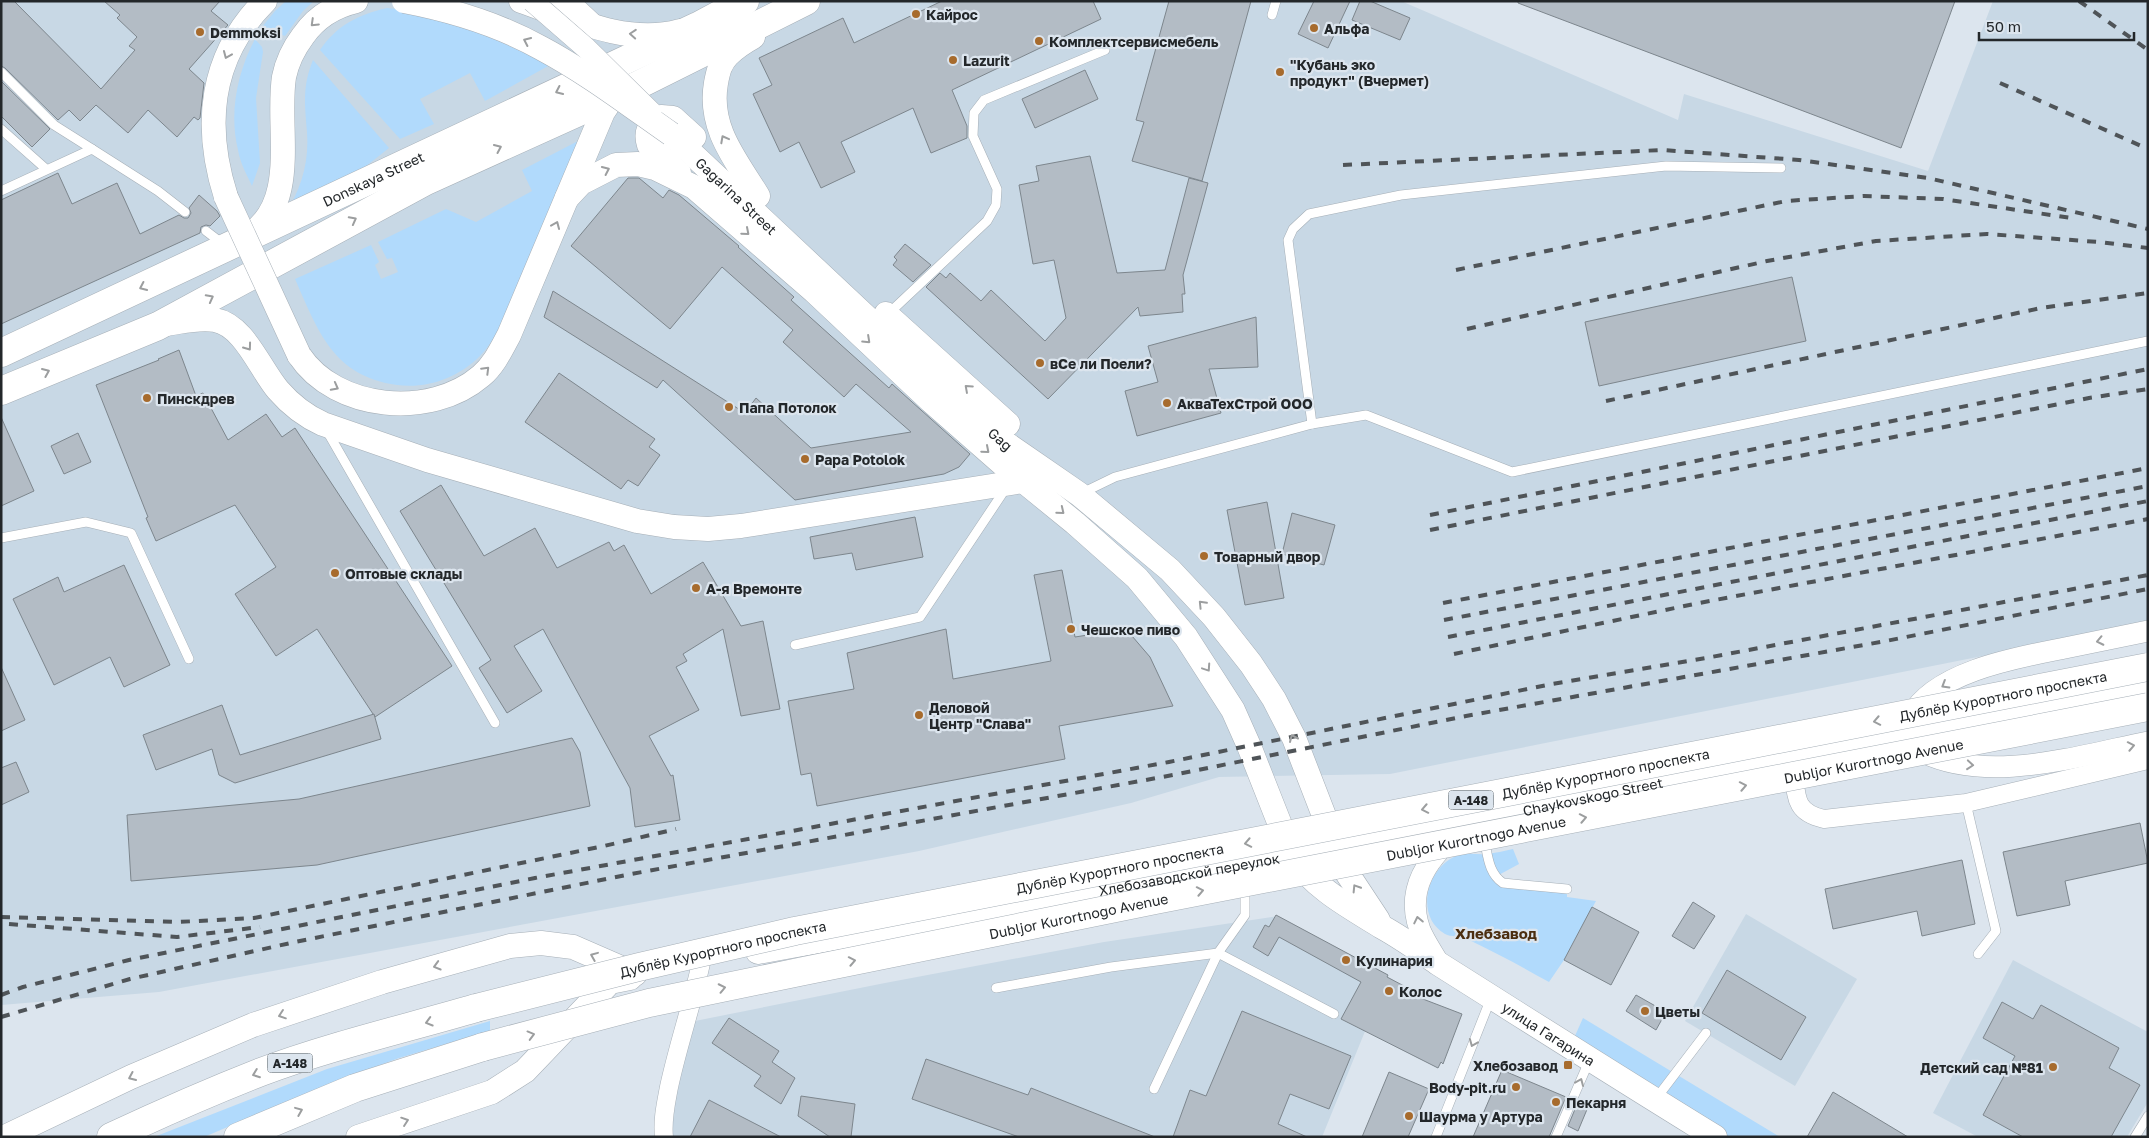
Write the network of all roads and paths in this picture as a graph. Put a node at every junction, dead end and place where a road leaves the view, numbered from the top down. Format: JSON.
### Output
{"nodes":[{"id":1,"x":265,"y":1,"type":"edge"},
{"id":2,"x":356,"y":1,"type":"edge"},
{"id":3,"x":404,"y":1,"type":"edge"},
{"id":4,"x":521,"y":1,"type":"edge"},
{"id":5,"x":532,"y":1,"type":"edge"},
{"id":6,"x":568,"y":1,"type":"edge"},
{"id":7,"x":745,"y":1,"type":"edge"},
{"id":8,"x":807,"y":1,"type":"edge"},
{"id":9,"x":1276,"y":1,"type":"edge"},
{"id":10,"x":1272,"y":15,"type":"dead end"},
{"id":11,"x":698,"y":26,"type":"junction"},
{"id":12,"x":598,"y":28,"type":"junction"},
{"id":13,"x":1105,"y":50,"type":"dead end"},
{"id":14,"x":1,"y":72,"type":"edge"},
{"id":15,"x":636,"y":86,"type":"junction"},
{"id":16,"x":1,"y":129,"type":"edge"},
{"id":17,"x":671,"y":134,"type":"junction"},
{"id":18,"x":92,"y":149,"type":"junction"},
{"id":19,"x":1781,"y":168,"type":"dead end"},
{"id":20,"x":46,"y":169,"type":"junction"},
{"id":21,"x":694,"y":187,"type":"junction"},
{"id":22,"x":1,"y":191,"type":"edge"},
{"id":23,"x":758,"y":196,"type":"junction"},
{"id":24,"x":567,"y":198,"type":"junction"},
{"id":25,"x":186,"y":212,"type":"dead end"},
{"id":26,"x":225,"y":239,"type":"junction"},
{"id":27,"x":887,"y":315,"type":"junction"},
{"id":28,"x":158,"y":326,"type":"junction"},
{"id":29,"x":2148,"y":341,"type":"edge"},
{"id":30,"x":1,"y":353,"type":"edge"},
{"id":31,"x":942,"y":388,"type":"joint"},
{"id":32,"x":1,"y":391,"type":"edge"},
{"id":33,"x":323,"y":424,"type":"junction"},
{"id":34,"x":1312,"y":424,"type":"junction"},
{"id":35,"x":1012,"y":482,"type":"junction"},
{"id":36,"x":1072,"y":488,"type":"junction"},
{"id":37,"x":1,"y":538,"type":"edge"},
{"id":38,"x":2148,"y":631,"type":"edge"},
{"id":39,"x":795,"y":645,"type":"dead end"},
{"id":40,"x":189,"y":659,"type":"dead end"},
{"id":41,"x":2148,"y":668,"type":"edge"},
{"id":42,"x":2148,"y":688,"type":"edge"},
{"id":43,"x":2148,"y":707,"type":"edge"},
{"id":44,"x":495,"y":723,"type":"dead end"},
{"id":45,"x":1893,"y":737,"type":"junction"},
{"id":46,"x":2148,"y":742,"type":"edge"},
{"id":47,"x":1792,"y":755,"type":"junction"},
{"id":48,"x":2148,"y":760,"type":"edge"},
{"id":49,"x":1966,"y":802,"type":"junction"},
{"id":50,"x":1476,"y":820,"type":"junction"},
{"id":51,"x":1335,"y":847,"type":"junction"},
{"id":52,"x":1292,"y":854,"type":"junction"},
{"id":53,"x":1245,"y":863,"type":"junction"},
{"id":54,"x":1567,"y":889,"type":"dead end"},
{"id":55,"x":1384,"y":927,"type":"junction"},
{"id":56,"x":1218,"y":953,"type":"junction"},
{"id":57,"x":1978,"y":954,"type":"dead end"},
{"id":58,"x":701,"y":963,"type":"junction"},
{"id":59,"x":1439,"y":964,"type":"junction"},
{"id":60,"x":639,"y":976,"type":"junction"},
{"id":61,"x":996,"y":988,"type":"dead end"},
{"id":62,"x":1491,"y":998,"type":"junction"},
{"id":63,"x":1334,"y":1014,"type":"dead end"},
{"id":64,"x":1706,"y":1034,"type":"dead end"},
{"id":65,"x":1590,"y":1060,"type":"junction"},
{"id":66,"x":1154,"y":1088,"type":"dead end"},
{"id":67,"x":1655,"y":1100,"type":"junction"},
{"id":68,"x":2148,"y":1116,"type":"edge"},
{"id":69,"x":5,"y":1137,"type":"edge"},
{"id":70,"x":110,"y":1137,"type":"edge"},
{"id":71,"x":238,"y":1137,"type":"edge"},
{"id":72,"x":358,"y":1137,"type":"edge"},
{"id":73,"x":664,"y":1137,"type":"edge"},
{"id":74,"x":1436,"y":1137,"type":"edge"},
{"id":75,"x":1556,"y":1137,"type":"edge"},
{"id":76,"x":1715,"y":1137,"type":"edge"},
{"id":77,"x":2135,"y":1137,"type":"edge"}],
"edges":[{"from":1,"to":24,"type":"main road","one_way":true,"bridge":true},
{"from":2,"to":26,"type":"main road","one_way":true},
{"from":17,"to":3,"type":"main road","one_way":true,"bridge":true},
{"from":4,"to":12,"type":"main road"},
{"from":5,"to":17,"type":"street","name":"Gagarina Street","bridge":true},
{"from":6,"to":12,"type":"street"},
{"from":7,"to":11,"type":"main road","name":"Donskaya Street"},
{"from":8,"to":15,"type":"main road"},
{"from":23,"to":8,"type":"main road","one_way":true},
{"from":9,"to":10,"type":"lane"},
{"from":11,"to":12,"type":"main road","one_way":true},
{"from":11,"to":26,"type":"main road","name":"Donskaya Street","one_way":true},
{"from":13,"to":27,"type":"lane"},
{"from":14,"to":18,"type":"lane"},
{"from":15,"to":24,"type":"main road"},
{"from":28,"to":15,"type":"main road","one_way":true},
{"from":16,"to":20,"type":"lane"},
{"from":17,"to":31,"type":"main road","name":"Gagarina Street"},
{"from":18,"to":20,"type":"lane"},
{"from":18,"to":25,"type":"lane"},
{"from":19,"to":34,"type":"lane"},
{"from":20,"to":22,"type":"lane"},
{"from":21,"to":23,"type":"main road"},
{"from":24,"to":21,"type":"main road","one_way":true},
{"from":21,"to":35,"type":"main road","one_way":true},
{"from":23,"to":27,"type":"main road"},
{"from":26,"to":30,"type":"main road","name":"Donskaya Street","one_way":true},
{"from":36,"to":27,"type":"main road","one_way":true},
{"from":32,"to":28,"type":"main road","one_way":true},
{"from":28,"to":33,"type":"main road","one_way":true},
{"from":29,"to":34,"type":"lane"},
{"from":31,"to":36,"type":"main road","name":"Gag"},
{"from":33,"to":35,"type":"main road"},
{"from":33,"to":44,"type":"lane"},
{"from":34,"to":36,"type":"lane"},
{"from":35,"to":39,"type":"lane"},
{"from":35,"to":52,"type":"main road","one_way":true},
{"from":51,"to":36,"type":"main road","one_way":true},
{"from":37,"to":40,"type":"lane"},
{"from":38,"to":45,"type":"street","one_way":true},
{"from":41,"to":70,"type":"main road","name":"Дублёр Курортного проспекта","number":"А-148","one_way":true,"bridge":true},
{"from":42,"to":45,"type":"street","name":"Chaykovskogo Street"},
{"from":71,"to":43,"type":"main road","name":"Dubljor Kurortnogo Avenue","one_way":true,"bridge":true},
{"from":45,"to":46,"type":"street","one_way":true},
{"from":45,"to":47,"type":"street","name":"Chaykovskogo Street"},
{"from":47,"to":49,"type":"street"},
{"from":47,"to":50,"type":"street","name":"Chaykovskogo Street"},
{"from":48,"to":49,"type":"street"},
{"from":49,"to":57,"type":"lane"},
{"from":50,"to":51,"type":"street","name":"Chaykovskogo Street"},
{"from":50,"to":54,"type":"lane"},
{"from":59,"to":50,"type":"street","one_way":true},
{"from":51,"to":52,"type":"main road","name":"Chaykovskogo Street"},
{"from":55,"to":51,"type":"main road","one_way":true},
{"from":52,"to":53,"type":"main road","name":"Хлебозаводской переулок"},
{"from":52,"to":55,"type":"main road"},
{"from":53,"to":56,"type":"lane"},
{"from":53,"to":58,"type":"main road","name":"Хлебозаводской переулок"},
{"from":55,"to":59,"type":"main road","name":"улица Гагарина"},
{"from":56,"to":61,"type":"lane"},
{"from":56,"to":63,"type":"lane"},
{"from":56,"to":66,"type":"lane"},
{"from":58,"to":60,"type":"main road","name":"Хлебозаводской переулок"},
{"from":58,"to":73,"type":"street"},
{"from":59,"to":62,"type":"main road","name":"улица Гагарина"},
{"from":60,"to":69,"type":"main road","one_way":true},
{"from":72,"to":60,"type":"main road","name":"Хлебозаводской переулок","one_way":true},
{"from":62,"to":65,"type":"main road","name":"улица Гагарина"},
{"from":62,"to":74,"type":"lane","one_way":true},
{"from":64,"to":67,"type":"lane"},
{"from":65,"to":67,"type":"main road","name":"улица Гагарина"},
{"from":75,"to":65,"type":"lane","one_way":true},
{"from":67,"to":76,"type":"main road","name":"улица Гагарина"},
{"from":68,"to":77,"type":"lane"}]}
